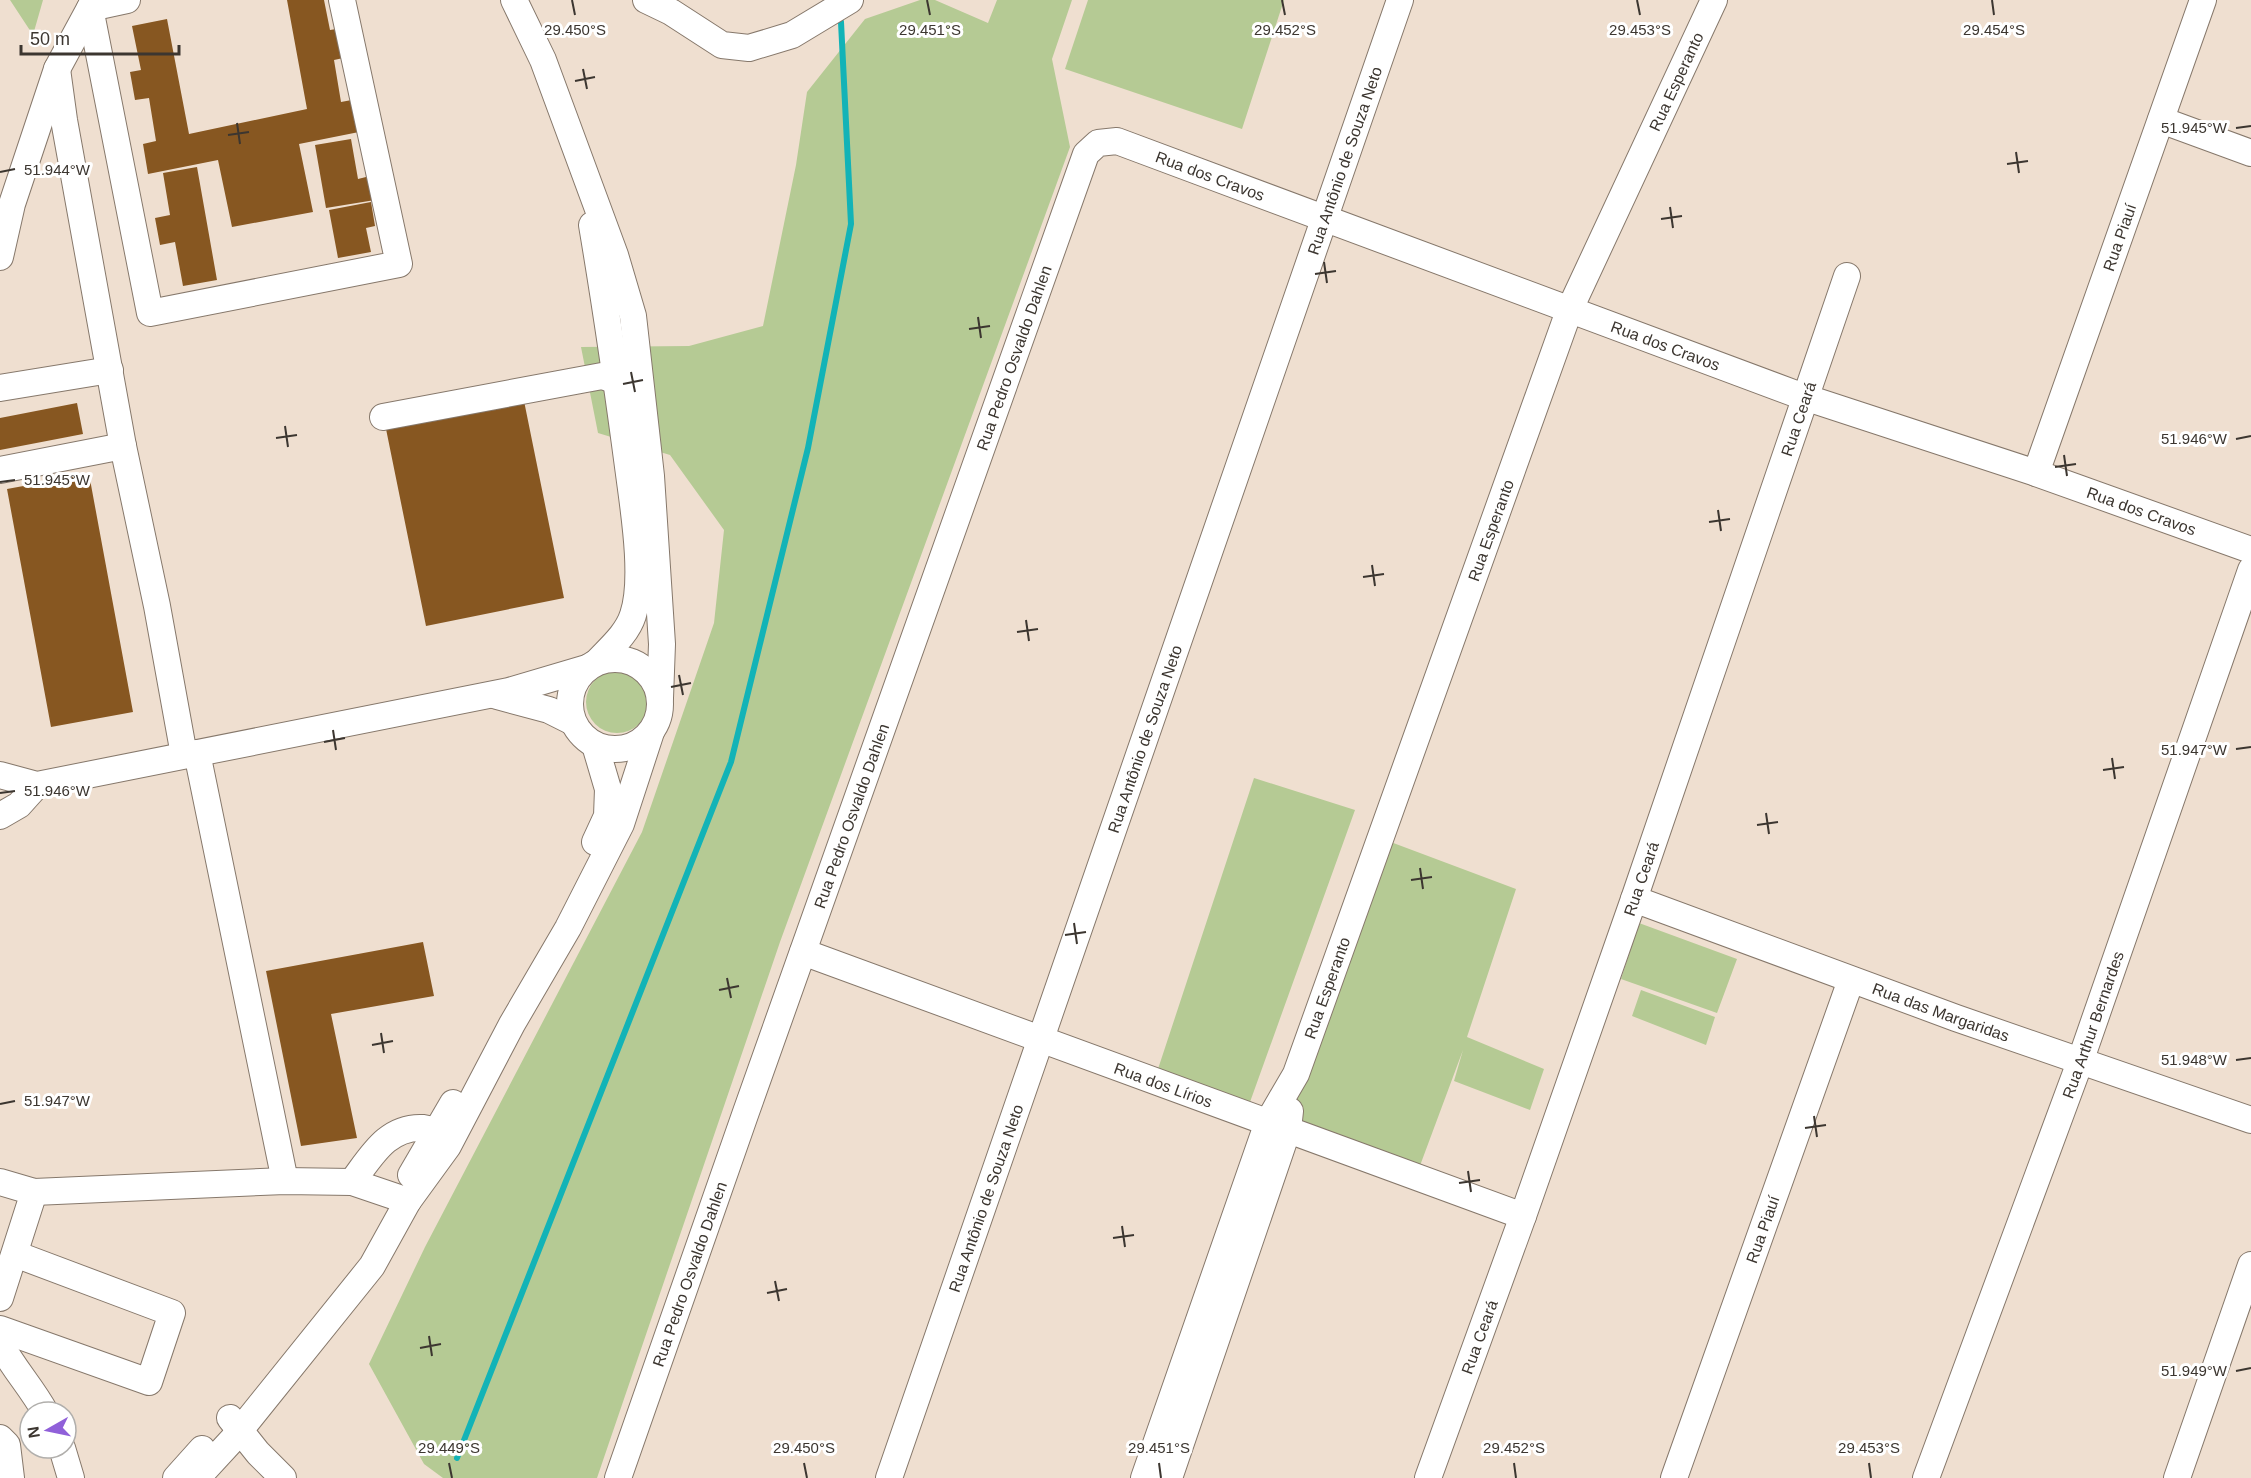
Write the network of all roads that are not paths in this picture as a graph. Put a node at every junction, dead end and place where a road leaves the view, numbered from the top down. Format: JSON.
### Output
{"nodes":[{"id":1,"x":127,"y":0,"type":"edge"},
{"id":2,"x":342,"y":0,"type":"edge"},
{"id":3,"x":514,"y":0,"type":"edge"},
{"id":4,"x":646,"y":0,"type":"edge"},
{"id":5,"x":850,"y":0,"type":"edge"},
{"id":6,"x":1400,"y":0,"type":"edge"},
{"id":7,"x":1714,"y":0,"type":"edge"},
{"id":8,"x":2203,"y":0,"type":"edge"},
{"id":9,"x":90,"y":8,"type":"junction"},
{"id":10,"x":57,"y":69,"type":"junction"},
{"id":11,"x":2162,"y":120,"type":"junction"},
{"id":12,"x":2251,"y":153,"type":"edge"},
{"id":13,"x":1086,"y":154,"type":"joint"},
{"id":14,"x":583,"y":168,"type":"junction"},
{"id":15,"x":1323,"y":218,"type":"junction"},
{"id":16,"x":0,"y":257,"type":"edge"},
{"id":17,"x":1847,"y":276,"type":"dead end"},
{"id":18,"x":1569,"y":311,"type":"junction"},
{"id":19,"x":110,"y":370,"type":"junction"},
{"id":20,"x":617,"y":381,"type":"junction"},
{"id":21,"x":0,"y":388,"type":"edge"},
{"id":22,"x":1804,"y":397,"type":"junction"},
{"id":23,"x":644,"y":404,"type":"junction"},
{"id":24,"x":383,"y":417,"type":"dead end"},
{"id":25,"x":123,"y":446,"type":"junction"},
{"id":26,"x":0,"y":470,"type":"edge"},
{"id":27,"x":2036,"y":473,"type":"junction"},
{"id":28,"x":2251,"y":550,"type":"edge"},
{"id":29,"x":2251,"y":570,"type":"edge"},
{"id":30,"x":592,"y":665,"type":"junction"},
{"id":31,"x":490,"y":695,"type":"junction"},
{"id":32,"x":660,"y":698,"type":"junction"},
{"id":33,"x":573,"y":722,"type":"junction"},
{"id":34,"x":651,"y":732,"type":"junction"},
{"id":35,"x":595,"y":745,"type":"junction"},
{"id":36,"x":190,"y":754,"type":"junction"},
{"id":37,"x":0,"y":775,"type":"edge"},
{"id":38,"x":37,"y":785,"type":"junction"},
{"id":39,"x":0,"y":816,"type":"edge"},
{"id":40,"x":1634,"y":899,"type":"junction"},
{"id":41,"x":803,"y":952,"type":"junction"},
{"id":42,"x":1851,"y":980,"type":"junction"},
{"id":43,"x":1041,"y":1042,"type":"junction"},
{"id":44,"x":2080,"y":1062,"type":"junction"},
{"id":45,"x":2251,"y":1120,"type":"edge"},
{"id":46,"x":1278,"y":1126,"type":"junction"},
{"id":47,"x":434,"y":1133,"type":"junction"},
{"id":48,"x":440,"y":1160,"type":"junction"},
{"id":49,"x":285,"y":1181,"type":"junction"},
{"id":50,"x":0,"y":1182,"type":"edge"},
{"id":51,"x":352,"y":1182,"type":"junction"},
{"id":52,"x":34,"y":1192,"type":"junction"},
{"id":53,"x":403,"y":1200,"type":"junction"},
{"id":54,"x":1523,"y":1216,"type":"junction"},
{"id":55,"x":15,"y":1254,"type":"junction"},
{"id":56,"x":2251,"y":1265,"type":"edge"},
{"id":57,"x":0,"y":1298,"type":"edge"},
{"id":58,"x":0,"y":1329,"type":"edge"},
{"id":59,"x":0,"y":1343,"type":"edge"},
{"id":60,"x":1192,"y":1371,"type":"junction"},
{"id":61,"x":39,"y":1400,"type":"edge"},
{"id":62,"x":235,"y":1424,"type":"junction"},
{"id":63,"x":0,"y":1438,"type":"edge"},
{"id":64,"x":65,"y":1460,"type":"edge"},
{"id":65,"x":11,"y":1478,"type":"edge"},
{"id":66,"x":70,"y":1478,"type":"edge"},
{"id":67,"x":176,"y":1478,"type":"edge"},
{"id":68,"x":197,"y":1478,"type":"edge"},
{"id":69,"x":284,"y":1478,"type":"edge"},
{"id":70,"x":618,"y":1478,"type":"edge"},
{"id":71,"x":889,"y":1478,"type":"edge"},
{"id":72,"x":1144,"y":1478,"type":"edge"},
{"id":73,"x":1169,"y":1478,"type":"edge"},
{"id":74,"x":1428,"y":1478,"type":"edge"},
{"id":75,"x":1674,"y":1478,"type":"edge"},
{"id":76,"x":1926,"y":1478,"type":"edge"},
{"id":77,"x":2177,"y":1478,"type":"edge"}],
"edges":[{"from":1,"to":9,"type":"street"},
{"from":2,"to":9,"type":"street"},
{"from":3,"to":14,"type":"street"},
{"from":4,"to":5,"type":"street"},
{"from":6,"to":15,"type":"street","name":"Rua Antônio de Souza Neto"},
{"from":7,"to":18,"type":"street","name":"Rua Esperanto"},
{"from":8,"to":11,"type":"street","name":"Rua Piauí"},
{"from":9,"to":10,"type":"street"},
{"from":10,"to":16,"type":"street"},
{"from":10,"to":19,"type":"street"},
{"from":11,"to":12,"type":"street"},
{"from":11,"to":27,"type":"street","name":"Rua Piauí"},
{"from":13,"to":15,"type":"street","name":"Rua dos Cravos"},
{"from":13,"to":41,"type":"street","name":"Rua Pedro Osvaldo Dahlen"},
{"from":14,"to":20,"type":"street"},
{"from":14,"to":23,"type":"street"},
{"from":15,"to":18,"type":"street","name":"Rua dos Cravos"},
{"from":15,"to":43,"type":"street","name":"Rua Antônio de Souza Neto"},
{"from":17,"to":22,"type":"street","name":"Rua Ceará"},
{"from":18,"to":22,"type":"street","name":"Rua dos Cravos"},
{"from":18,"to":46,"type":"street","name":"Rua Esperanto"},
{"from":19,"to":21,"type":"street"},
{"from":19,"to":25,"type":"street"},
{"from":20,"to":23,"type":"street"},
{"from":20,"to":24,"type":"street"},
{"from":20,"to":30,"type":"street"},
{"from":22,"to":27,"type":"street","name":"Rua dos Cravos"},
{"from":22,"to":40,"type":"street","name":"Rua Ceará"},
{"from":23,"to":32,"type":"street"},
{"from":25,"to":26,"type":"street"},
{"from":25,"to":36,"type":"street"},
{"from":27,"to":28,"type":"street","name":"Rua dos Cravos"},
{"from":29,"to":44,"type":"street","name":"Rua Arthur Bernardes"},
{"from":30,"to":31,"type":"street"},
{"from":30,"to":32,"type":"street"},
{"from":30,"to":33,"type":"street"},
{"from":31,"to":33,"type":"street"},
{"from":31,"to":36,"type":"street"},
{"from":32,"to":34,"type":"street"},
{"from":33,"to":35,"type":"street"},
{"from":34,"to":35,"type":"street"},
{"from":34,"to":48,"type":"street"},
{"from":35,"to":47,"type":"street"},
{"from":36,"to":38,"type":"street"},
{"from":36,"to":49,"type":"street"},
{"from":37,"to":38,"type":"street"},
{"from":38,"to":39,"type":"street"},
{"from":40,"to":42,"type":"street","name":"Rua das Margaridas"},
{"from":40,"to":54,"type":"street","name":"Rua Ceará"},
{"from":41,"to":43,"type":"street","name":"Rua dos Lírios"},
{"from":41,"to":70,"type":"street","name":"Rua Pedro Osvaldo Dahlen"},
{"from":42,"to":44,"type":"street","name":"Rua das Margaridas"},
{"from":42,"to":75,"type":"street","name":"Rua Piauí"},
{"from":43,"to":46,"type":"street","name":"Rua dos Lírios"},
{"from":43,"to":71,"type":"street","name":"Rua Antônio de Souza Neto"},
{"from":44,"to":45,"type":"street","name":"Rua das Margaridas"},
{"from":44,"to":76,"type":"street","name":"Rua Arthur Bernardes"},
{"from":46,"to":54,"type":"street","name":"Rua dos Lírios"},
{"from":46,"to":60,"type":"street","name":"Rua Esperanto"},
{"from":47,"to":48,"type":"street"},
{"from":47,"to":51,"type":"street"},
{"from":47,"to":53,"type":"street"},
{"from":48,"to":53,"type":"street"},
{"from":49,"to":51,"type":"street"},
{"from":49,"to":52,"type":"street"},
{"from":50,"to":52,"type":"street"},
{"from":51,"to":53,"type":"street"},
{"from":52,"to":55,"type":"street"},
{"from":53,"to":62,"type":"street"},
{"from":54,"to":74,"type":"street","name":"Rua Ceará"},
{"from":55,"to":57,"type":"street"},
{"from":55,"to":58,"type":"street"},
{"from":56,"to":77,"type":"street"},
{"from":59,"to":61,"type":"street"},
{"from":60,"to":72,"type":"street","name":"Rua Esperanto"},
{"from":60,"to":73,"type":"street","name":"Rua Esperanto"},
{"from":62,"to":67,"type":"street"},
{"from":62,"to":68,"type":"street"},
{"from":62,"to":69,"type":"street"},
{"from":63,"to":65,"type":"street"},
{"from":64,"to":66,"type":"street"}]}
